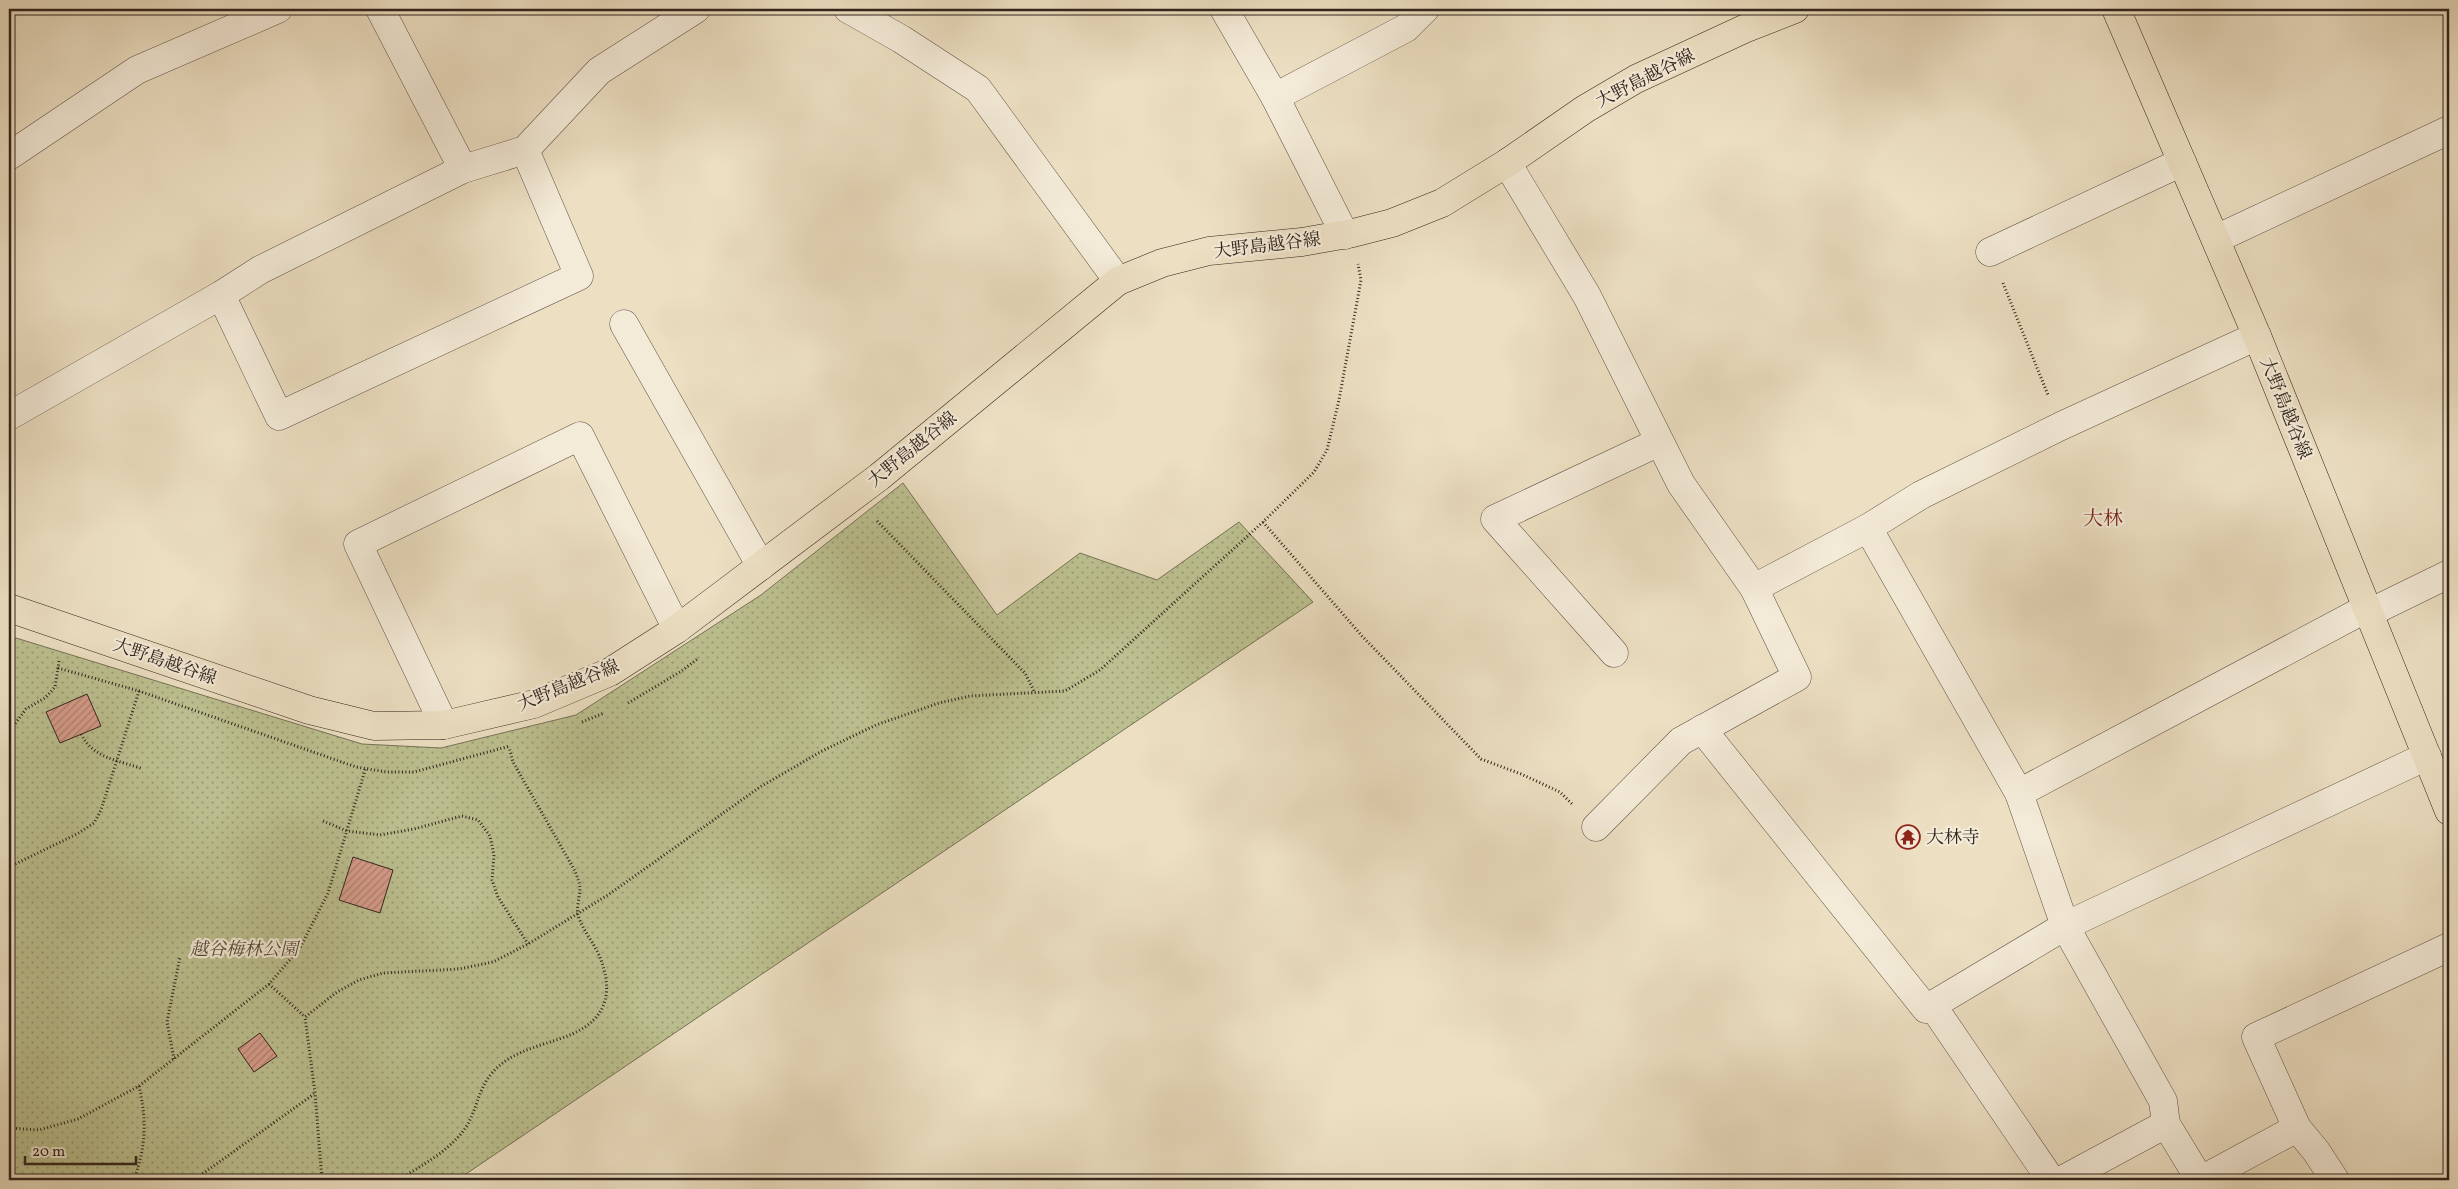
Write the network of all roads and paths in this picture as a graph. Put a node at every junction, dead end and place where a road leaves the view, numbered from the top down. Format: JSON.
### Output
{"nodes":[{"id":1,"x":278,"y":9,"type":"edge"},
{"id":2,"x":380,"y":9,"type":"edge"},
{"id":3,"x":696,"y":9,"type":"edge"},
{"id":4,"x":848,"y":9,"type":"edge"},
{"id":5,"x":1224,"y":9,"type":"edge"},
{"id":6,"x":1424,"y":9,"type":"edge"},
{"id":7,"x":1795,"y":9,"type":"edge"},
{"id":8,"x":2116,"y":9,"type":"edge"},
{"id":9,"x":1275,"y":97,"type":"junction"},
{"id":10,"x":2449,"y":130,"type":"edge"},
{"id":11,"x":526,"y":150,"type":"junction"},
{"id":12,"x":9,"y":156,"type":"edge"},
{"id":13,"x":1507,"y":162,"type":"junction"},
{"id":14,"x":2182,"y":162,"type":"junction"},
{"id":15,"x":464,"y":169,"type":"junction"},
{"id":16,"x":1345,"y":235,"type":"junction"},
{"id":17,"x":2216,"y":239,"type":"junction"},
{"id":18,"x":1990,"y":252,"type":"joint"},
{"id":19,"x":1358,"y":262,"type":"dead end"},
{"id":20,"x":1118,"y":281,"type":"junction"},
{"id":21,"x":221,"y":295,"type":"junction"},
{"id":22,"x":624,"y":324,"type":"dead end"},
{"id":23,"x":2257,"y":336,"type":"junction"},
{"id":24,"x":9,"y":416,"type":"edge"},
{"id":25,"x":2061,"y":426,"type":"junction"},
{"id":26,"x":1658,"y":442,"type":"junction"},
{"id":27,"x":873,"y":517,"type":"dead end"},
{"id":28,"x":1263,"y":522,"type":"junction"},
{"id":29,"x":1868,"y":528,"type":"junction"},
{"id":30,"x":761,"y":566,"type":"junction"},
{"id":31,"x":2449,"y":574,"type":"edge"},
{"id":32,"x":1754,"y":588,"type":"junction"},
{"id":33,"x":9,"y":608,"type":"edge"},
{"id":34,"x":2368,"y":611,"type":"junction"},
{"id":35,"x":677,"y":630,"type":"junction"},
{"id":36,"x":1614,"y":653,"type":"dead end"},
{"id":37,"x":58,"y":668,"type":"dead end"},
{"id":38,"x":139,"y":692,"type":"dead end"},
{"id":39,"x":1035,"y":693,"type":"junction"},
{"id":40,"x":444,"y":725,"type":"junction"},
{"id":41,"x":1702,"y":728,"type":"junction"},
{"id":42,"x":9,"y":732,"type":"edge"},
{"id":43,"x":81,"y":734,"type":"dead end"},
{"id":44,"x":509,"y":747,"type":"dead end"},
{"id":45,"x":2427,"y":756,"type":"junction"},
{"id":46,"x":117,"y":760,"type":"junction"},
{"id":47,"x":366,"y":767,"type":"dead end"},
{"id":48,"x":143,"y":769,"type":"dead end"},
{"id":49,"x":2018,"y":793,"type":"junction"},
{"id":50,"x":2449,"y":811,"type":"edge"},
{"id":51,"x":323,"y":821,"type":"dead end"},
{"id":52,"x":1596,"y":827,"type":"joint"},
{"id":53,"x":347,"y":830,"type":"junction"},
{"id":54,"x":9,"y":866,"type":"edge"},
{"id":55,"x":578,"y":914,"type":"junction"},
{"id":56,"x":2065,"y":926,"type":"junction"},
{"id":57,"x":528,"y":944,"type":"junction"},
{"id":58,"x":2449,"y":947,"type":"edge"},
{"id":59,"x":180,"y":957,"type":"dead end"},
{"id":60,"x":269,"y":984,"type":"junction"},
{"id":61,"x":1932,"y":1005,"type":"junction"},
{"id":62,"x":305,"y":1017,"type":"junction"},
{"id":63,"x":174,"y":1059,"type":"junction"},
{"id":64,"x":138,"y":1086,"type":"junction"},
{"id":65,"x":314,"y":1093,"type":"junction"},
{"id":66,"x":2166,"y":1124,"type":"junction"},
{"id":67,"x":9,"y":1128,"type":"edge"},
{"id":68,"x":2297,"y":1128,"type":"junction"},
{"id":69,"x":2206,"y":1179,"type":"edge"},
{"id":70,"x":134,"y":1180,"type":"edge"},
{"id":71,"x":194,"y":1180,"type":"edge"},
{"id":72,"x":322,"y":1180,"type":"edge"},
{"id":73,"x":398,"y":1180,"type":"edge"},
{"id":74,"x":2051,"y":1180,"type":"edge"},
{"id":75,"x":2062,"y":1180,"type":"edge"},
{"id":76,"x":2335,"y":1180,"type":"edge"}],
"edges":[{"from":1,"to":12,"type":"street"},
{"from":2,"to":15,"type":"street"},
{"from":3,"to":11,"type":"street"},
{"from":4,"to":20,"type":"street"},
{"from":5,"to":9,"type":"street"},
{"from":6,"to":9,"type":"street"},
{"from":7,"to":13,"type":"main road","name":"大野島越谷線"},
{"from":8,"to":14,"type":"main road","name":"大野島越谷線"},
{"from":9,"to":16,"type":"street"},
{"from":10,"to":17,"type":"street"},
{"from":11,"to":15,"type":"street"},
{"from":11,"to":21,"type":"street"},
{"from":13,"to":16,"type":"main road","name":"大野島越谷線"},
{"from":13,"to":26,"type":"street"},
{"from":14,"to":17,"type":"main road","name":"大野島越谷線"},
{"from":14,"to":18,"type":"street"},
{"from":15,"to":21,"type":"street"},
{"from":16,"to":20,"type":"main road","name":"大野島越谷線"},
{"from":17,"to":23,"type":"main road","name":"大野島越谷線"},
{"from":18,"to":25,"type":"path"},
{"from":19,"to":28,"type":"path"},
{"from":20,"to":30,"type":"main road","name":"大野島越谷線"},
{"from":21,"to":24,"type":"street"},
{"from":22,"to":30,"type":"street"},
{"from":23,"to":25,"type":"street"},
{"from":23,"to":34,"type":"main road","name":"大野島越谷線"},
{"from":25,"to":29,"type":"street"},
{"from":26,"to":32,"type":"street"},
{"from":26,"to":36,"type":"street"},
{"from":27,"to":39,"type":"path"},
{"from":28,"to":39,"type":"path"},
{"from":28,"to":52,"type":"path"},
{"from":29,"to":32,"type":"street"},
{"from":29,"to":49,"type":"street"},
{"from":30,"to":35,"type":"main road","name":"大野島越谷線"},
{"from":31,"to":34,"type":"street"},
{"from":32,"to":41,"type":"street"},
{"from":33,"to":40,"type":"main road","name":"大野島越谷線"},
{"from":34,"to":45,"type":"main road","name":"大野島越谷線"},
{"from":34,"to":49,"type":"street"},
{"from":35,"to":40,"type":"main road","name":"大野島越谷線"},
{"from":35,"to":40,"type":"street"},
{"from":37,"to":42,"type":"path"},
{"from":38,"to":46,"type":"path"},
{"from":39,"to":55,"type":"path"},
{"from":41,"to":52,"type":"street"},
{"from":41,"to":61,"type":"street"},
{"from":43,"to":46,"type":"path"},
{"from":44,"to":55,"type":"path"},
{"from":45,"to":50,"type":"main road","name":"大野島越谷線"},
{"from":45,"to":56,"type":"street"},
{"from":46,"to":48,"type":"path"},
{"from":46,"to":54,"type":"path"},
{"from":47,"to":53,"type":"path"},
{"from":49,"to":56,"type":"street"},
{"from":51,"to":53,"type":"path"},
{"from":53,"to":57,"type":"path"},
{"from":53,"to":60,"type":"path"},
{"from":55,"to":57,"type":"path"},
{"from":55,"to":73,"type":"path"},
{"from":56,"to":61,"type":"street"},
{"from":56,"to":66,"type":"street"},
{"from":57,"to":62,"type":"path"},
{"from":58,"to":68,"type":"street"},
{"from":59,"to":63,"type":"path"},
{"from":60,"to":62,"type":"path"},
{"from":60,"to":63,"type":"path"},
{"from":61,"to":74,"type":"street"},
{"from":62,"to":65,"type":"path"},
{"from":63,"to":64,"type":"path"},
{"from":64,"to":67,"type":"path"},
{"from":64,"to":70,"type":"path"},
{"from":65,"to":71,"type":"path"},
{"from":65,"to":72,"type":"path"},
{"from":66,"to":69,"type":"street"},
{"from":66,"to":75,"type":"street"},
{"from":68,"to":69,"type":"street"},
{"from":68,"to":76,"type":"street"}]}
